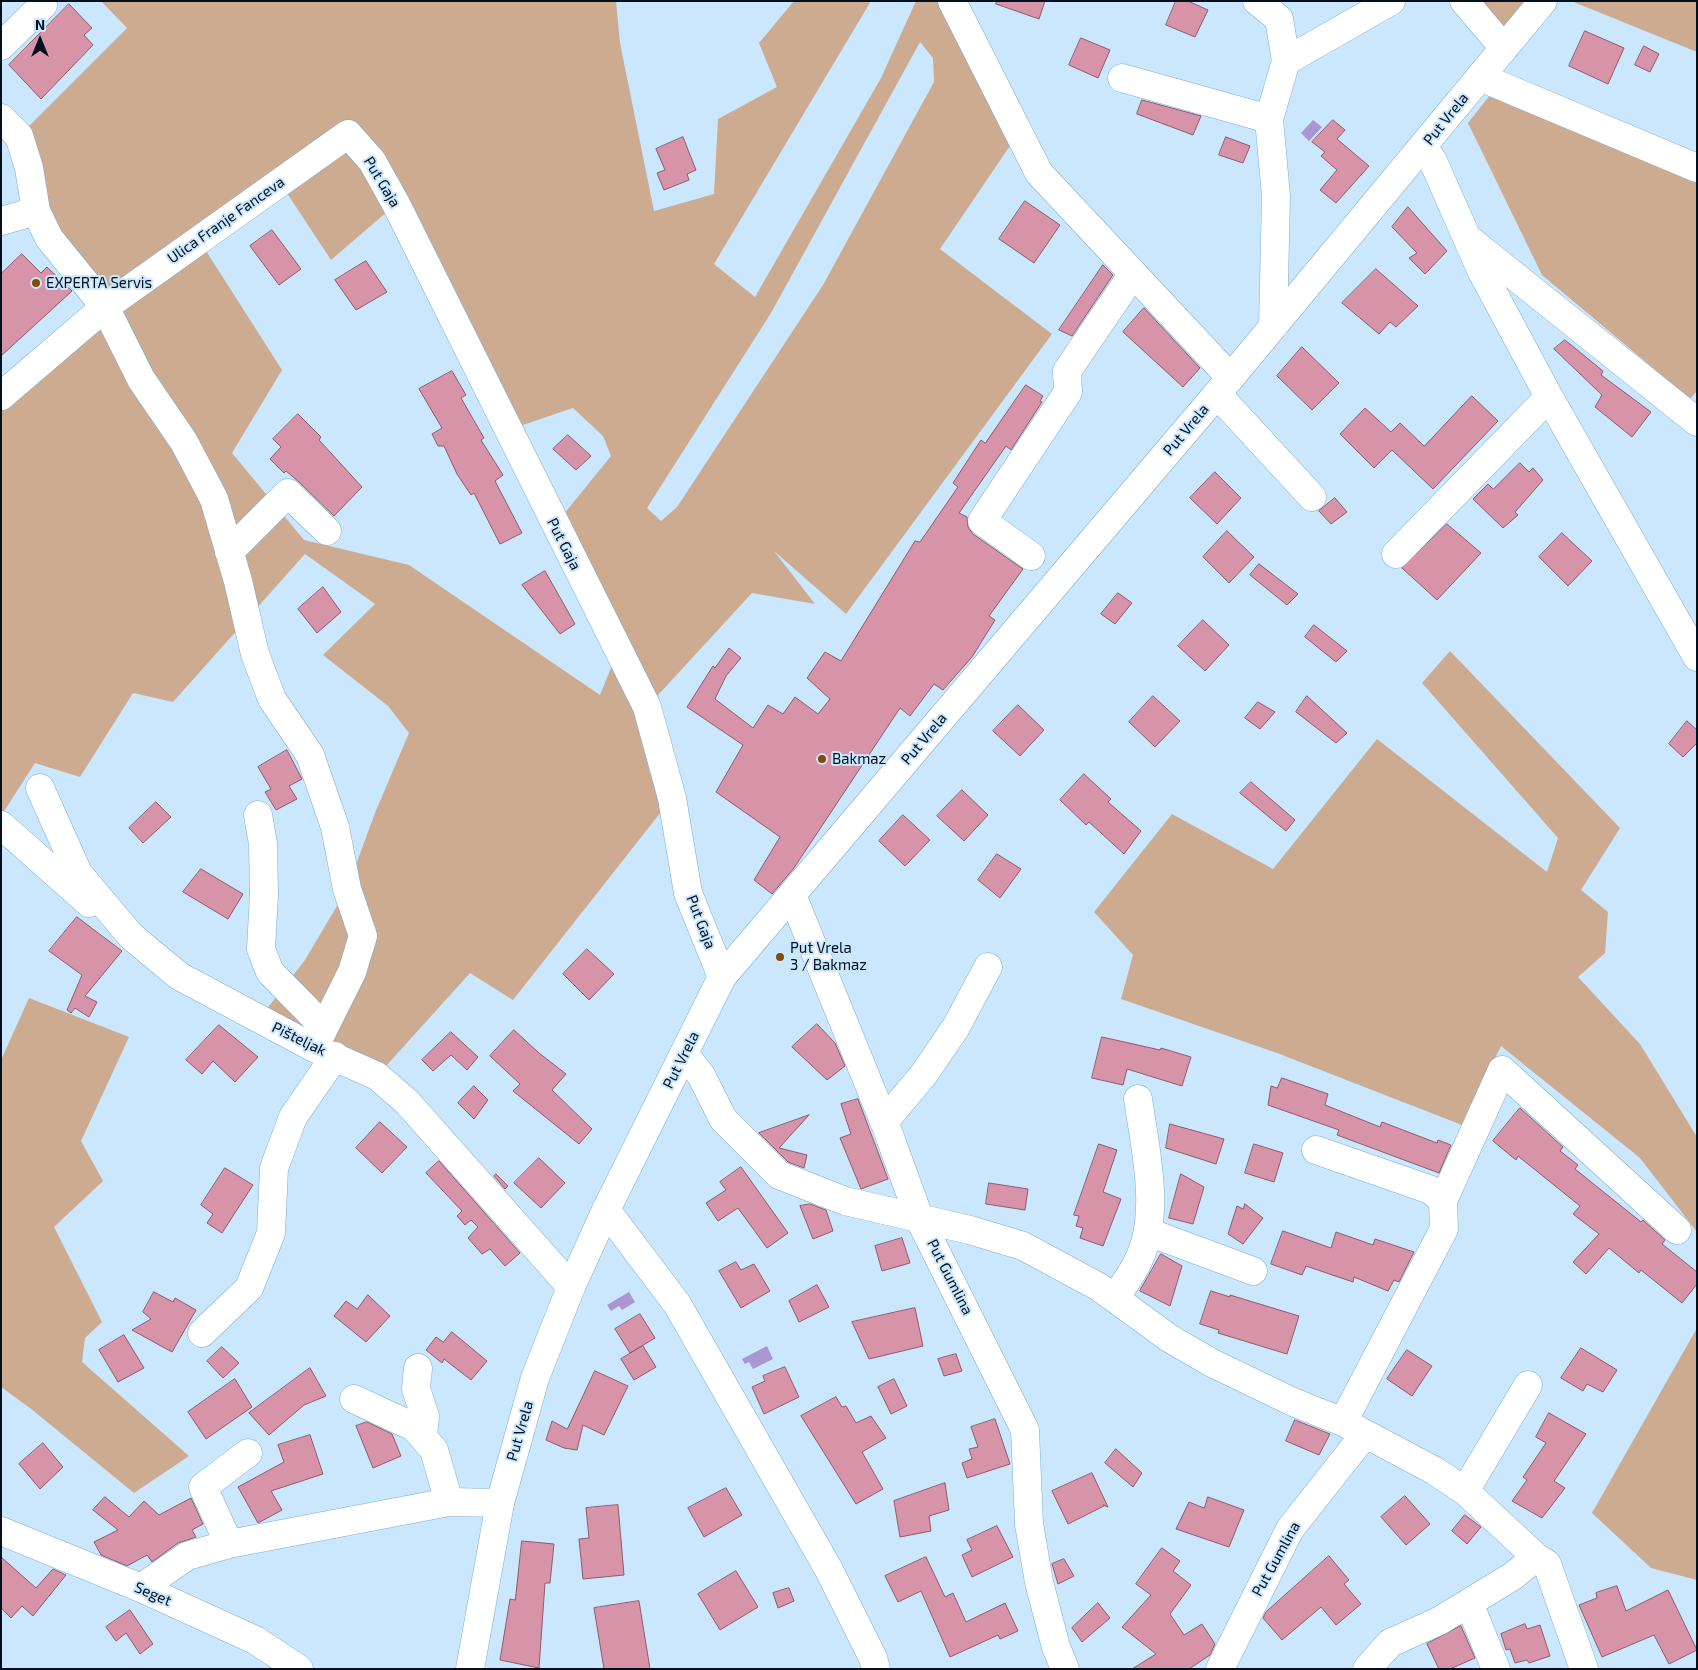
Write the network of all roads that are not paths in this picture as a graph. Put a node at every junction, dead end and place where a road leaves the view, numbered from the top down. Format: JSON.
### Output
{"nodes":[{"id":1,"x":952,"y":1,"type":"edge"},
{"id":2,"x":1257,"y":1,"type":"edge"},
{"id":3,"x":1391,"y":1,"type":"edge"},
{"id":4,"x":1464,"y":1,"type":"edge"},
{"id":5,"x":1543,"y":1,"type":"edge"},
{"id":6,"x":43,"y":5,"type":"dead end"},
{"id":7,"x":1,"y":46,"type":"edge"},
{"id":8,"x":1504,"y":48,"type":"junction"},
{"id":9,"x":1286,"y":61,"type":"junction"},
{"id":10,"x":1480,"y":77,"type":"junction"},
{"id":11,"x":1122,"y":78,"type":"dead end"},
{"id":12,"x":1,"y":118,"type":"edge"},
{"id":13,"x":1269,"y":119,"type":"junction"},
{"id":14,"x":348,"y":134,"type":"joint"},
{"id":15,"x":1423,"y":147,"type":"junction"},
{"id":16,"x":1697,"y":168,"type":"edge"},
{"id":17,"x":36,"y":211,"type":"junction"},
{"id":18,"x":1,"y":221,"type":"edge"},
{"id":19,"x":1468,"y":238,"type":"junction"},
{"id":20,"x":1133,"y":274,"type":"junction"},
{"id":21,"x":105,"y":306,"type":"junction"},
{"id":22,"x":1273,"y":326,"type":"junction"},
{"id":23,"x":1223,"y":385,"type":"junction"},
{"id":24,"x":1,"y":396,"type":"edge"},
{"id":25,"x":1549,"y":397,"type":"junction"},
{"id":26,"x":1697,"y":422,"type":"edge"},
{"id":27,"x":1312,"y":497,"type":"dead end"},
{"id":28,"x":327,"y":531,"type":"dead end"},
{"id":29,"x":229,"y":552,"type":"junction"},
{"id":30,"x":1396,"y":554,"type":"dead end"},
{"id":31,"x":1031,"y":556,"type":"dead end"},
{"id":32,"x":1697,"y":657,"type":"edge"},
{"id":33,"x":40,"y":788,"type":"dead end"},
{"id":34,"x":258,"y":815,"type":"dead end"},
{"id":35,"x":1,"y":825,"type":"edge"},
{"id":36,"x":792,"y":895,"type":"junction"},
{"id":37,"x":131,"y":936,"type":"junction"},
{"id":38,"x":988,"y":967,"type":"dead end"},
{"id":39,"x":722,"y":977,"type":"junction"},
{"id":40,"x":324,"y":1044,"type":"junction"},
{"id":41,"x":684,"y":1054,"type":"junction"},
{"id":42,"x":1138,"y":1099,"type":"dead end"},
{"id":43,"x":884,"y":1122,"type":"junction"},
{"id":44,"x":1316,"y":1150,"type":"dead end"},
{"id":45,"x":1443,"y":1201,"type":"junction"},
{"id":46,"x":606,"y":1210,"type":"junction"},
{"id":47,"x":920,"y":1220,"type":"junction"},
{"id":48,"x":1677,"y":1230,"type":"dead end"},
{"id":49,"x":1148,"y":1232,"type":"junction"},
{"id":50,"x":1253,"y":1271,"type":"dead end"},
{"id":51,"x":571,"y":1287,"type":"junction"},
{"id":52,"x":1115,"y":1298,"type":"junction"},
{"id":53,"x":202,"y":1333,"type":"dead end"},
{"id":54,"x":418,"y":1368,"type":"dead end"},
{"id":55,"x":1528,"y":1385,"type":"dead end"},
{"id":56,"x":354,"y":1399,"type":"dead end"},
{"id":57,"x":1354,"y":1428,"type":"junction"},
{"id":58,"x":423,"y":1437,"type":"junction"},
{"id":59,"x":248,"y":1453,"type":"dead end"},
{"id":60,"x":1465,"y":1491,"type":"junction"},
{"id":61,"x":449,"y":1502,"type":"junction"},
{"id":62,"x":500,"y":1503,"type":"junction"},
{"id":63,"x":1,"y":1531,"type":"edge"},
{"id":64,"x":229,"y":1544,"type":"junction"},
{"id":65,"x":1536,"y":1557,"type":"junction"},
{"id":66,"x":141,"y":1588,"type":"junction"},
{"id":67,"x":1469,"y":1603,"type":"junction"},
{"id":68,"x":299,"y":1669,"type":"edge"},
{"id":69,"x":470,"y":1669,"type":"edge"},
{"id":70,"x":876,"y":1669,"type":"edge"},
{"id":71,"x":1065,"y":1669,"type":"edge"},
{"id":72,"x":1220,"y":1669,"type":"edge"},
{"id":73,"x":1367,"y":1669,"type":"edge"},
{"id":74,"x":1496,"y":1669,"type":"edge"},
{"id":75,"x":1584,"y":1669,"type":"edge"}],
"edges":[{"from":1,"to":20,"type":"street"},
{"from":2,"to":9,"type":"street"},
{"from":3,"to":9,"type":"street"},
{"from":4,"to":8,"type":"street"},
{"from":5,"to":8,"type":"street","name":"Put Vrela"},
{"from":6,"to":7,"type":"street"},
{"from":8,"to":10,"type":"street","name":"Put Vrela"},
{"from":9,"to":13,"type":"street"},
{"from":10,"to":15,"type":"street","name":"Put Vrela"},
{"from":10,"to":16,"type":"street"},
{"from":11,"to":13,"type":"street"},
{"from":12,"to":17,"type":"street"},
{"from":13,"to":22,"type":"street"},
{"from":14,"to":21,"type":"street","name":"Ulica Franje Fanceva"},
{"from":14,"to":39,"type":"street","name":"Put Gaja"},
{"from":15,"to":19,"type":"street"},
{"from":15,"to":22,"type":"street","name":"Put Vrela"},
{"from":17,"to":18,"type":"street"},
{"from":17,"to":21,"type":"street"},
{"from":19,"to":25,"type":"street"},
{"from":19,"to":26,"type":"street"},
{"from":20,"to":23,"type":"street"},
{"from":20,"to":31,"type":"street"},
{"from":21,"to":24,"type":"street","name":"Ulica Franje Fanceva"},
{"from":21,"to":29,"type":"street"},
{"from":22,"to":23,"type":"street","name":"Put Vrela"},
{"from":23,"to":27,"type":"street"},
{"from":23,"to":36,"type":"street","name":"Put Vrela"},
{"from":25,"to":30,"type":"street"},
{"from":25,"to":32,"type":"street"},
{"from":28,"to":29,"type":"street"},
{"from":29,"to":40,"type":"street"},
{"from":33,"to":37,"type":"street","name":"Pišteljak"},
{"from":34,"to":40,"type":"street"},
{"from":35,"to":37,"type":"street"},
{"from":36,"to":39,"type":"street","name":"Put Vrela"},
{"from":36,"to":43,"type":"street","name":"Put Gumlina"},
{"from":37,"to":40,"type":"street","name":"Pišteljak"},
{"from":38,"to":43,"type":"street"},
{"from":39,"to":41,"type":"street","name":"Put Vrela"},
{"from":40,"to":51,"type":"street","name":"Pišteljak"},
{"from":40,"to":53,"type":"street"},
{"from":41,"to":46,"type":"street","name":"Put Vrela"},
{"from":41,"to":47,"type":"street"},
{"from":42,"to":49,"type":"street"},
{"from":43,"to":47,"type":"street","name":"Put Gumlina"},
{"from":44,"to":45,"type":"street"},
{"from":45,"to":48,"type":"street"},
{"from":45,"to":57,"type":"street","name":"Put Gumlina"},
{"from":46,"to":51,"type":"street","name":"Put Vrela"},
{"from":46,"to":70,"type":"street"},
{"from":47,"to":52,"type":"street"},
{"from":47,"to":71,"type":"street","name":"Put Gumlina"},
{"from":49,"to":50,"type":"street"},
{"from":49,"to":52,"type":"street"},
{"from":51,"to":62,"type":"street","name":"Put Vrela"},
{"from":52,"to":57,"type":"street"},
{"from":54,"to":58,"type":"street"},
{"from":55,"to":60,"type":"street"},
{"from":56,"to":58,"type":"street"},
{"from":57,"to":60,"type":"street"},
{"from":57,"to":72,"type":"street","name":"Put Gumlina"},
{"from":58,"to":61,"type":"street"},
{"from":59,"to":64,"type":"street"},
{"from":60,"to":65,"type":"street"},
{"from":61,"to":62,"type":"street"},
{"from":61,"to":64,"type":"street"},
{"from":62,"to":69,"type":"street","name":"Put Vrela"},
{"from":63,"to":66,"type":"street","name":"Seget"},
{"from":64,"to":66,"type":"street"},
{"from":65,"to":67,"type":"street"},
{"from":65,"to":75,"type":"street"},
{"from":66,"to":68,"type":"street","name":"Seget"},
{"from":67,"to":73,"type":"street"},
{"from":67,"to":74,"type":"street"}]}
